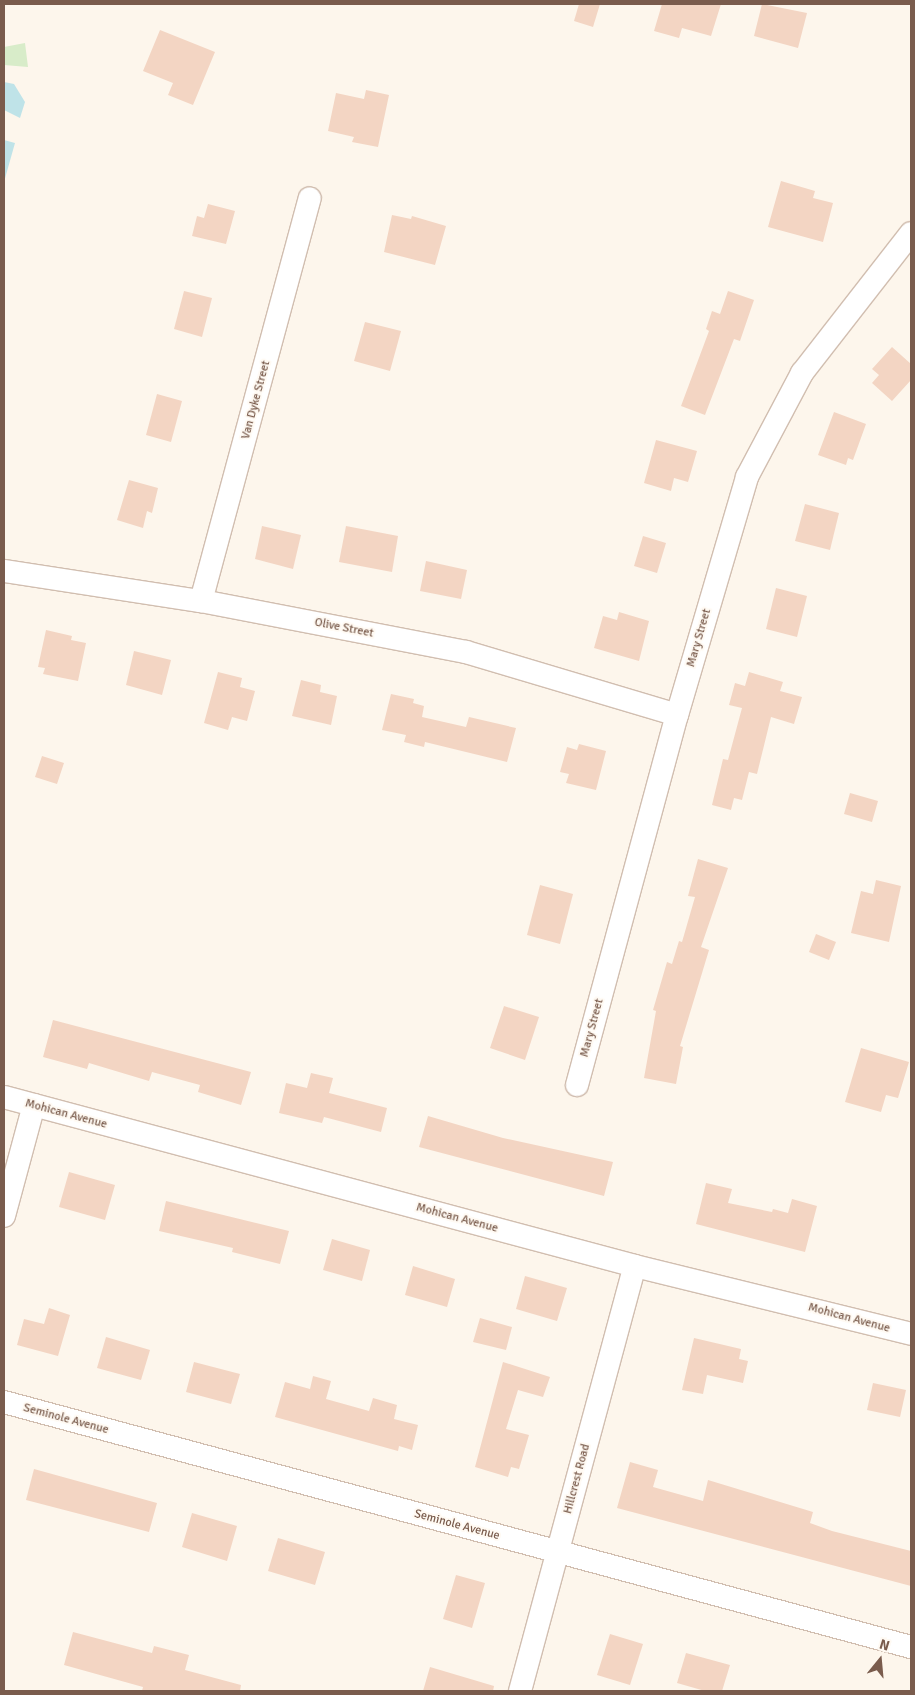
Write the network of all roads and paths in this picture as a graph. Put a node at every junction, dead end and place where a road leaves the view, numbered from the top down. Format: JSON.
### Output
{"nodes":[{"id":1,"x":310,"y":198,"type":"dead end"},
{"id":2,"x":911,"y":233,"type":"edge"},
{"id":3,"x":4,"y":571,"type":"edge"},
{"id":4,"x":201,"y":601,"type":"junction"},
{"id":5,"x":677,"y":715,"type":"junction"},
{"id":6,"x":577,"y":1084,"type":"dead end"},
{"id":7,"x":4,"y":1097,"type":"edge"},
{"id":8,"x":34,"y":1105,"type":"junction"},
{"id":9,"x":4,"y":1216,"type":"edge"},
{"id":10,"x":635,"y":1266,"type":"junction"},
{"id":11,"x":911,"y":1334,"type":"edge"},
{"id":12,"x":4,"y":1402,"type":"edge"},
{"id":13,"x":557,"y":1552,"type":"junction"},
{"id":14,"x":911,"y":1647,"type":"edge"},
{"id":15,"x":520,"y":1691,"type":"edge"}],
"edges":[{"from":1,"to":4,"type":"street","name":"Van Dyke Street"},
{"from":2,"to":5,"type":"street","name":"Mary Street"},
{"from":3,"to":4,"type":"street","name":"Olive Street"},
{"from":4,"to":5,"type":"street","name":"Olive Street"},
{"from":5,"to":6,"type":"street","name":"Mary Street"},
{"from":7,"to":8,"type":"street","name":"Mohican Avenue"},
{"from":8,"to":9,"type":"street"},
{"from":8,"to":10,"type":"street","name":"Mohican Avenue"},
{"from":10,"to":11,"type":"street","name":"Mohican Avenue"},
{"from":10,"to":13,"type":"street","name":"Hillcrest Road"},
{"from":12,"to":13,"type":"street","name":"Seminole Avenue"},
{"from":13,"to":14,"type":"street","name":"Seminole Avenue"},
{"from":13,"to":15,"type":"street","name":"Hillcrest Road"}]}
